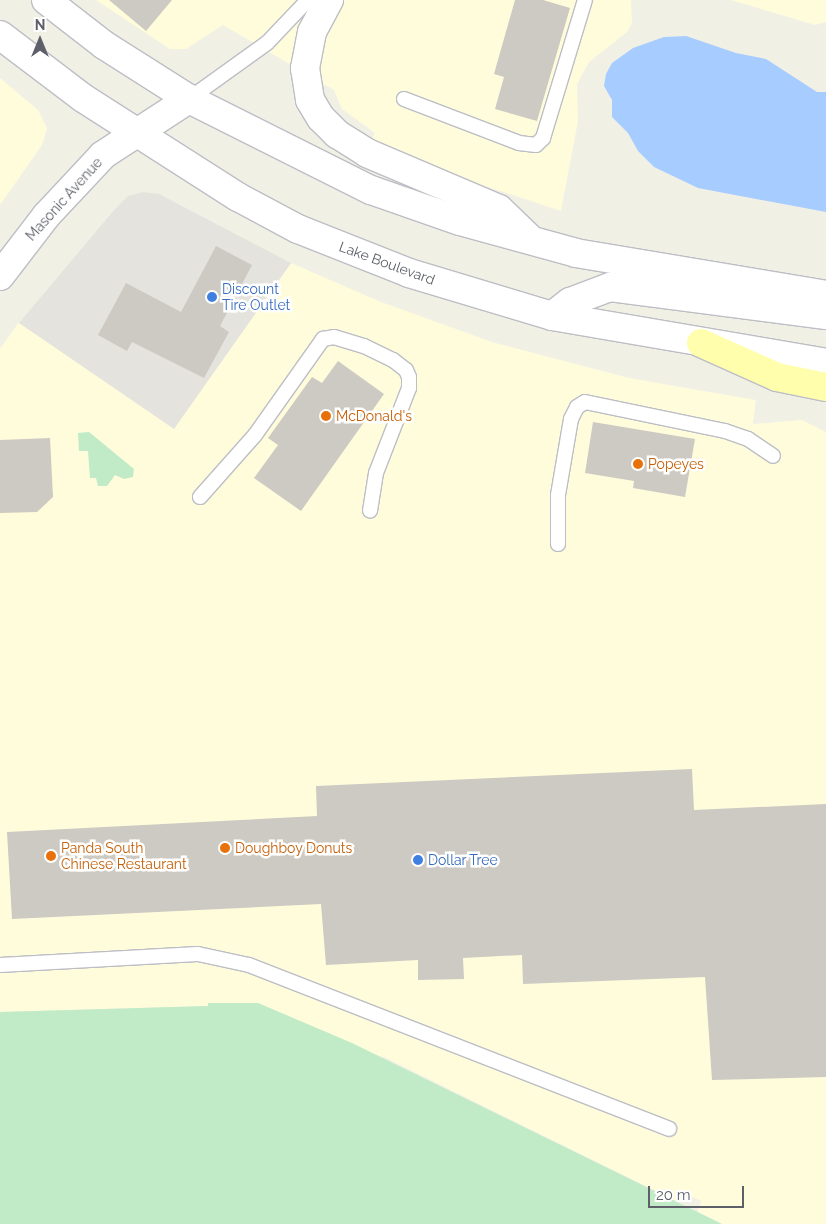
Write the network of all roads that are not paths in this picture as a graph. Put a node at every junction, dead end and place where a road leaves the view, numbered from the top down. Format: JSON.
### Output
{"nodes":[{"id":1,"x":46,"y":0,"type":"edge"},
{"id":2,"x":308,"y":0,"type":"edge"},
{"id":3,"x":329,"y":0,"type":"edge"},
{"id":4,"x":585,"y":0,"type":"edge"},
{"id":5,"x":0,"y":35,"type":"edge"},
{"id":6,"x":189,"y":99,"type":"junction"},
{"id":7,"x":404,"y":99,"type":"dead end"},
{"id":8,"x":138,"y":133,"type":"junction"},
{"id":9,"x":531,"y":240,"type":"junction"},
{"id":10,"x":0,"y":276,"type":"edge"},
{"id":11,"x":826,"y":295,"type":"edge"},
{"id":12,"x":826,"y":315,"type":"edge"},
{"id":13,"x":552,"y":316,"type":"junction"},
{"id":14,"x":701,"y":343,"type":"junction"},
{"id":15,"x":826,"y":363,"type":"edge"},
{"id":16,"x":826,"y":388,"type":"edge"},
{"id":17,"x":773,"y":456,"type":"dead end"},
{"id":18,"x":200,"y":497,"type":"dead end"},
{"id":19,"x":370,"y":511,"type":"dead end"},
{"id":20,"x":558,"y":544,"type":"dead end"},
{"id":21,"x":0,"y":965,"type":"edge"},
{"id":22,"x":669,"y":1129,"type":"dead end"}],
"edges":[{"from":1,"to":6,"type":"main road"},
{"from":2,"to":6,"type":"lane"},
{"from":3,"to":9,"type":"main road"},
{"from":4,"to":7,"type":"lane"},
{"from":5,"to":8,"type":"main road","name":"Lake Boulevard"},
{"from":6,"to":8,"type":"main road","name":"Masonic Avenue"},
{"from":6,"to":9,"type":"main road"},
{"from":8,"to":10,"type":"main road","name":"Masonic Avenue"},
{"from":8,"to":13,"type":"main road","name":"Lake Boulevard"},
{"from":9,"to":11,"type":"main road"},
{"from":12,"to":13,"type":"main road"},
{"from":13,"to":14,"type":"main road","name":"Lake Boulevard"},
{"from":14,"to":15,"type":"main road","name":"Lake Boulevard"},
{"from":14,"to":16,"type":"main road"},
{"from":17,"to":20,"type":"lane"},
{"from":18,"to":19,"type":"lane"},
{"from":21,"to":22,"type":"lane"}]}
